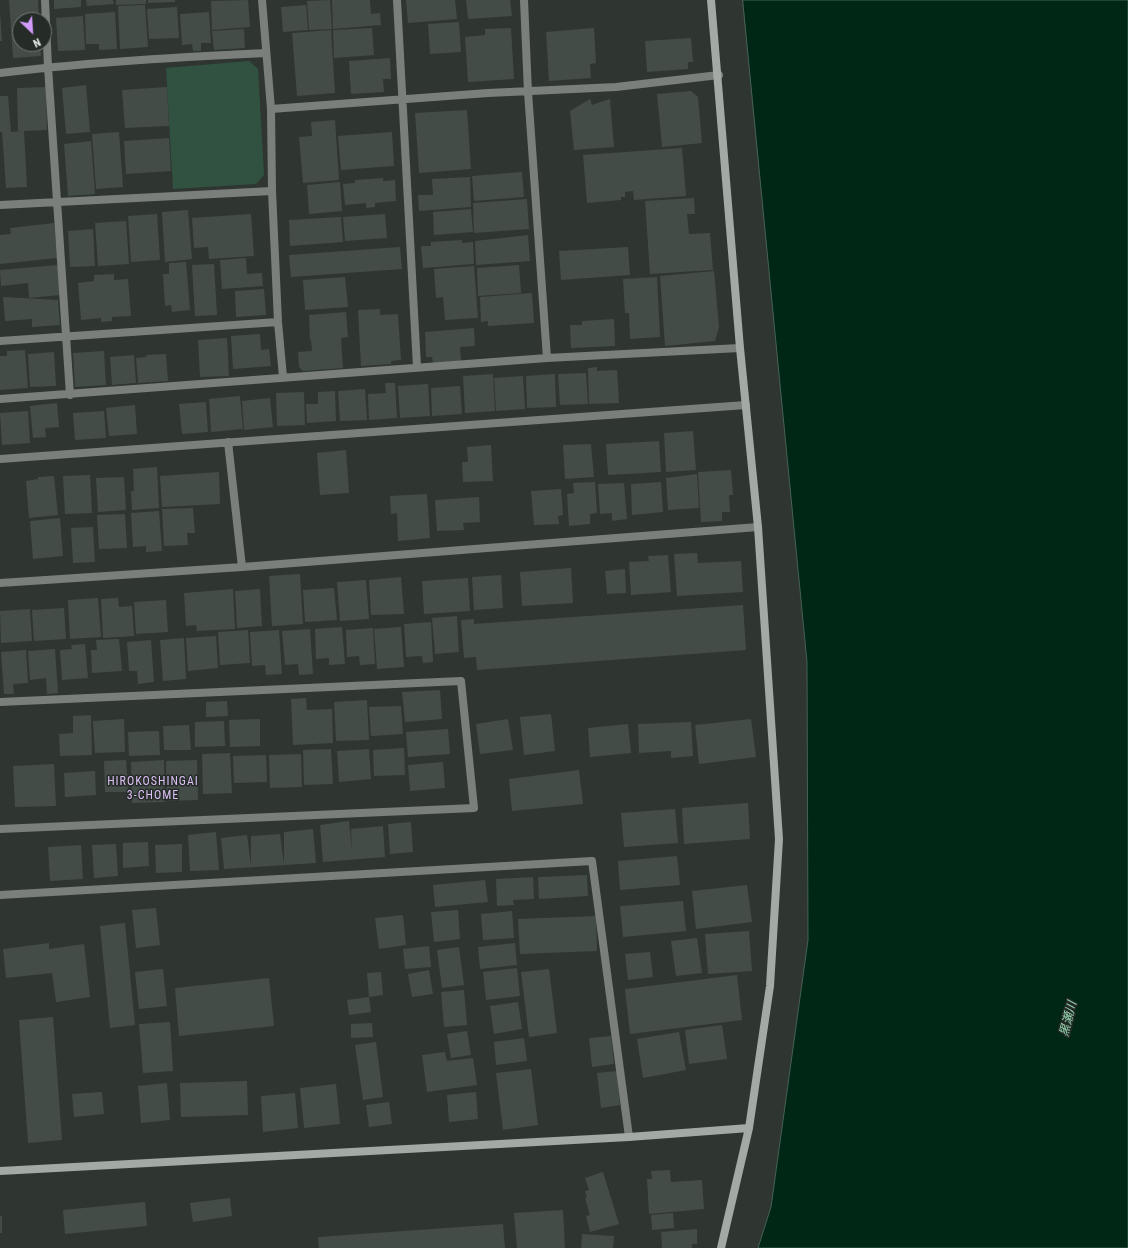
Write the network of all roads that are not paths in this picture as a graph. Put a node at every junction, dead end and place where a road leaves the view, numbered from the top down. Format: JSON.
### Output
{"nodes":[{"id":1,"x":45,"y":0,"type":"edge"},
{"id":2,"x":262,"y":0,"type":"edge"},
{"id":3,"x":397,"y":0,"type":"edge"},
{"id":4,"x":524,"y":0,"type":"edge"},
{"id":5,"x":711,"y":0,"type":"edge"},
{"id":6,"x":266,"y":53,"type":"junction"},
{"id":7,"x":48,"y":67,"type":"junction"},
{"id":8,"x":0,"y":74,"type":"edge"},
{"id":9,"x":718,"y":75,"type":"junction"},
{"id":10,"x":528,"y":92,"type":"junction"},
{"id":11,"x":402,"y":99,"type":"junction"},
{"id":12,"x":271,"y":109,"type":"junction"},
{"id":13,"x":272,"y":191,"type":"junction"},
{"id":14,"x":56,"y":202,"type":"junction"},
{"id":15,"x":0,"y":205,"type":"edge"},
{"id":16,"x":278,"y":322,"type":"junction"},
{"id":17,"x":65,"y":337,"type":"junction"},
{"id":18,"x":0,"y":341,"type":"edge"},
{"id":19,"x":740,"y":348,"type":"junction"},
{"id":20,"x":547,"y":358,"type":"junction"},
{"id":21,"x":417,"y":367,"type":"junction"},
{"id":22,"x":283,"y":377,"type":"junction"},
{"id":23,"x":70,"y":394,"type":"junction"},
{"id":24,"x":0,"y":399,"type":"edge"},
{"id":25,"x":746,"y":405,"type":"junction"},
{"id":26,"x":228,"y":442,"type":"junction"},
{"id":27,"x":0,"y":459,"type":"edge"},
{"id":28,"x":758,"y":527,"type":"junction"},
{"id":29,"x":242,"y":567,"type":"junction"},
{"id":30,"x":0,"y":583,"type":"edge"},
{"id":31,"x":0,"y":702,"type":"edge"},
{"id":32,"x":0,"y":829,"type":"edge"},
{"id":33,"x":0,"y":895,"type":"edge"},
{"id":34,"x":749,"y":1128,"type":"junction"},
{"id":35,"x":629,"y":1137,"type":"junction"},
{"id":36,"x":0,"y":1171,"type":"edge"},
{"id":37,"x":721,"y":1248,"type":"edge"}],
"edges":[{"from":1,"to":7,"type":"street"},
{"from":2,"to":6,"type":"street"},
{"from":3,"to":11,"type":"street"},
{"from":4,"to":10,"type":"street"},
{"from":5,"to":9,"type":"street"},
{"from":6,"to":7,"type":"street"},
{"from":6,"to":12,"type":"street"},
{"from":7,"to":8,"type":"street"},
{"from":7,"to":14,"type":"street"},
{"from":9,"to":10,"type":"street"},
{"from":9,"to":19,"type":"street"},
{"from":10,"to":11,"type":"street"},
{"from":10,"to":20,"type":"street"},
{"from":11,"to":12,"type":"street"},
{"from":11,"to":21,"type":"street"},
{"from":12,"to":13,"type":"street"},
{"from":13,"to":14,"type":"street"},
{"from":13,"to":16,"type":"street"},
{"from":14,"to":15,"type":"street"},
{"from":14,"to":17,"type":"street"},
{"from":16,"to":17,"type":"street"},
{"from":16,"to":22,"type":"street"},
{"from":17,"to":18,"type":"street"},
{"from":17,"to":23,"type":"street"},
{"from":19,"to":20,"type":"street"},
{"from":19,"to":25,"type":"street"},
{"from":20,"to":21,"type":"street"},
{"from":21,"to":22,"type":"street"},
{"from":22,"to":23,"type":"street"},
{"from":23,"to":24,"type":"street"},
{"from":25,"to":26,"type":"street"},
{"from":25,"to":28,"type":"street"},
{"from":26,"to":27,"type":"street"},
{"from":26,"to":29,"type":"street"},
{"from":28,"to":29,"type":"street"},
{"from":28,"to":34,"type":"street"},
{"from":29,"to":30,"type":"street"},
{"from":31,"to":32,"type":"street"},
{"from":33,"to":35,"type":"street"},
{"from":34,"to":35,"type":"street"},
{"from":34,"to":37,"type":"street"},
{"from":35,"to":36,"type":"street"}]}
